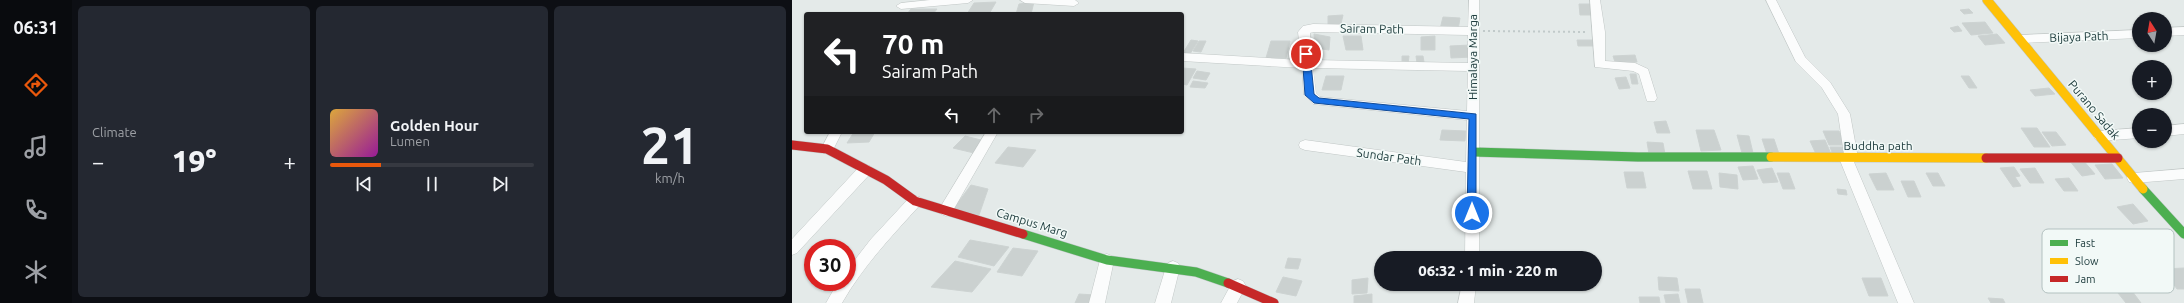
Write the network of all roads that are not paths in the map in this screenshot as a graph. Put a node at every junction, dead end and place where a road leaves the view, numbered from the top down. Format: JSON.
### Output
{"nodes":[{"id":1,"x":968,"y":0,"type":"edge"},
{"id":2,"x":1025,"y":0,"type":"edge"},
{"id":3,"x":1474,"y":0,"type":"edge"},
{"id":4,"x":1595,"y":0,"type":"edge"},
{"id":5,"x":1771,"y":0,"type":"edge"},
{"id":6,"x":1987,"y":0,"type":"edge"},
{"id":7,"x":1075,"y":1,"type":"edge"},
{"id":8,"x":901,"y":7,"type":"edge"},
{"id":9,"x":1068,"y":12,"type":"edge"},
{"id":10,"x":1474,"y":31,"type":"junction"},
{"id":11,"x":2184,"y":31,"type":"edge"},
{"id":12,"x":2172,"y":32,"type":"edge"},
{"id":13,"x":2132,"y":34,"type":"edge"},
{"id":14,"x":2020,"y":39,"type":"junction"},
{"id":15,"x":1184,"y":57,"type":"edge"},
{"id":16,"x":1307,"y":64,"type":"junction"},
{"id":17,"x":1474,"y":66,"type":"junction"},
{"id":18,"x":1651,"y":98,"type":"dead end"},
{"id":19,"x":1473,"y":116,"type":"junction"},
{"id":20,"x":2184,"y":129,"type":"edge"},
{"id":21,"x":2172,"y":130,"type":"edge"},
{"id":22,"x":835,"y":134,"type":"edge"},
{"id":23,"x":991,"y":134,"type":"edge"},
{"id":24,"x":2132,"y":134,"type":"edge"},
{"id":25,"x":2100,"y":136,"type":"junction"},
{"id":26,"x":792,"y":145,"type":"edge"},
{"id":27,"x":1305,"y":145,"type":"dead end"},
{"id":28,"x":827,"y":148,"type":"junction"},
{"id":29,"x":1473,"y":152,"type":"junction"},
{"id":30,"x":1848,"y":158,"type":"junction"},
{"id":31,"x":2118,"y":158,"type":"junction"},
{"id":32,"x":1473,"y":168,"type":"junction"},
{"id":33,"x":864,"y":170,"type":"junction"},
{"id":34,"x":2184,"y":174,"type":"edge"},
{"id":35,"x":2134,"y":178,"type":"junction"},
{"id":36,"x":915,"y":201,"type":"junction"},
{"id":37,"x":946,"y":210,"type":"junction"},
{"id":38,"x":2184,"y":234,"type":"edge"},
{"id":39,"x":792,"y":249,"type":"edge"},
{"id":40,"x":1472,"y":251,"type":"edge"},
{"id":41,"x":1107,"y":260,"type":"junction"},
{"id":42,"x":1173,"y":268,"type":"junction"},
{"id":43,"x":856,"y":269,"type":"edge"},
{"id":44,"x":1238,"y":286,"type":"junction"},
{"id":45,"x":841,"y":291,"type":"edge"},
{"id":46,"x":1468,"y":291,"type":"edge"},
{"id":47,"x":834,"y":303,"type":"edge"},
{"id":48,"x":1097,"y":303,"type":"edge"},
{"id":49,"x":1163,"y":303,"type":"edge"},
{"id":50,"x":1229,"y":303,"type":"edge"},
{"id":51,"x":1274,"y":303,"type":"edge"},
{"id":52,"x":1466,"y":303,"type":"edge"},
{"id":53,"x":1906,"y":303,"type":"edge"}],
"edges":[{"from":1,"to":8,"type":"street"},
{"from":2,"to":7,"type":"street"},
{"from":3,"to":10,"type":"street","name":"Himalaya Marga"},
{"from":4,"to":18,"type":"street"},
{"from":5,"to":30,"type":"street"},
{"from":6,"to":14,"type":"street","name":"Purano Sadak"},
{"from":7,"to":9,"type":"street"},
{"from":10,"to":16,"type":"street","name":"Sairam Path"},
{"from":10,"to":17,"type":"street","name":"Himalaya Marga"},
{"from":11,"to":12,"type":"street"},
{"from":13,"to":14,"type":"street","name":"Bijaya Path"},
{"from":14,"to":25,"type":"street","name":"Purano Sadak"},
{"from":15,"to":16,"type":"street"},
{"from":16,"to":17,"type":"street"},
{"from":16,"to":19,"type":"street","name":"Sairam Path"},
{"from":17,"to":19,"type":"street","name":"Himalaya Marga"},
{"from":19,"to":29,"type":"street","name":"Himalaya Marga"},
{"from":20,"to":21,"type":"street"},
{"from":22,"to":28,"type":"street"},
{"from":23,"to":37,"type":"street"},
{"from":24,"to":25,"type":"street"},
{"from":25,"to":31,"type":"street","name":"Purano Sadak"},
{"from":26,"to":28,"type":"street","name":"Campus Marg"},
{"from":27,"to":32,"type":"street","name":"Sundar Path"},
{"from":28,"to":33,"type":"street","name":"Campus Marg"},
{"from":29,"to":30,"type":"street","name":"Buddha path"},
{"from":29,"to":32,"type":"street","name":"Himalaya Marga"},
{"from":30,"to":31,"type":"street","name":"Buddha path"},
{"from":30,"to":53,"type":"street"},
{"from":31,"to":35,"type":"street","name":"Purano Sadak"},
{"from":32,"to":40,"type":"street","name":"Himalaya Marga"},
{"from":33,"to":36,"type":"street","name":"Campus Marg"},
{"from":33,"to":39,"type":"street"},
{"from":34,"to":35,"type":"street"},
{"from":35,"to":38,"type":"street","name":"Purano Sadak"},
{"from":36,"to":37,"type":"street","name":"Campus Marg"},
{"from":36,"to":43,"type":"street"},
{"from":37,"to":41,"type":"street","name":"Campus Marg"},
{"from":41,"to":42,"type":"street","name":"Campus Marg"},
{"from":41,"to":48,"type":"street"},
{"from":42,"to":44,"type":"street","name":"Campus Marg"},
{"from":42,"to":49,"type":"street"},
{"from":44,"to":50,"type":"street"},
{"from":44,"to":51,"type":"street","name":"Campus Marg"},
{"from":45,"to":47,"type":"street"},
{"from":46,"to":52,"type":"street"}]}
